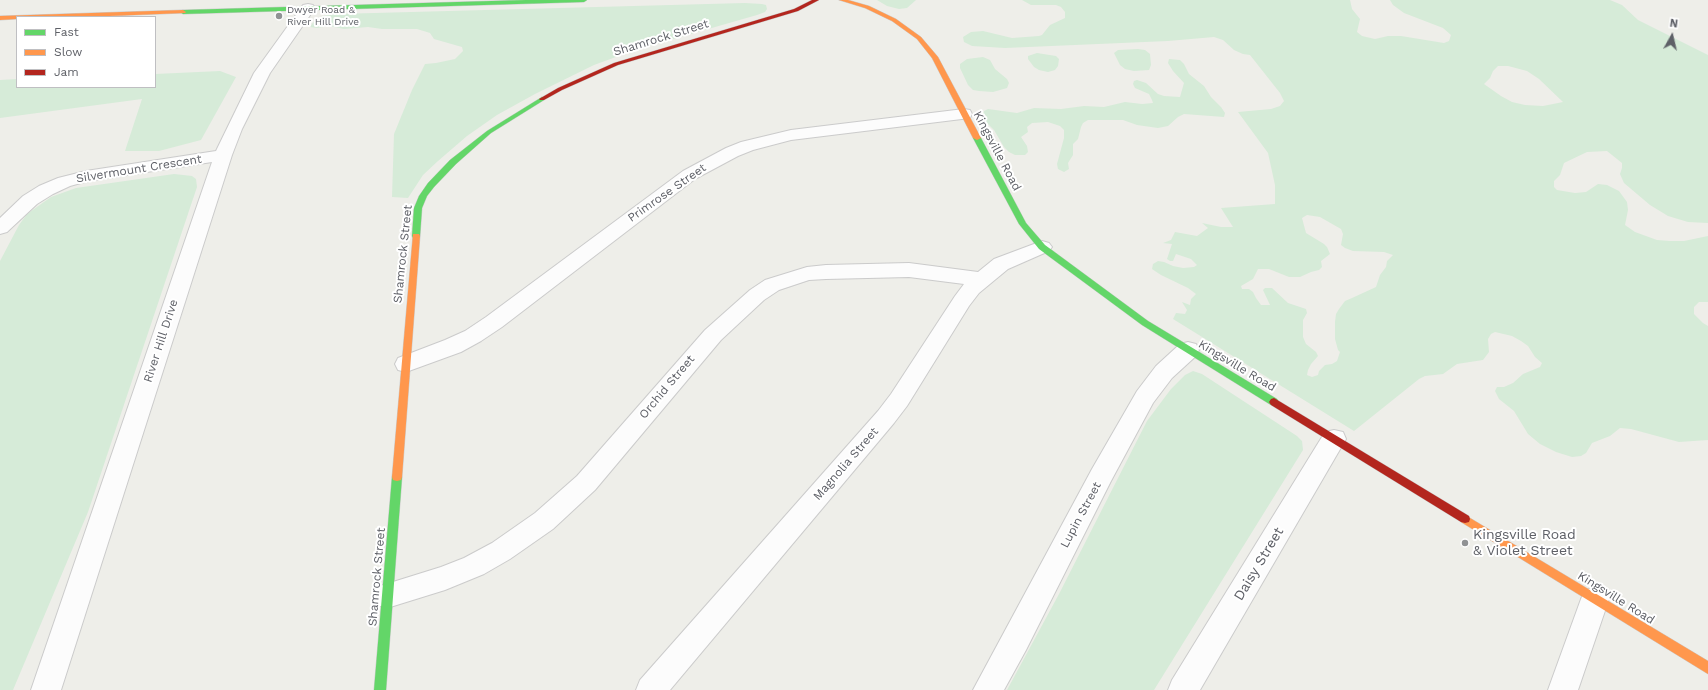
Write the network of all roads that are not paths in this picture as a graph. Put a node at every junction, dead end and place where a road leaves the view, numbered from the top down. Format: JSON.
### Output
{"nodes":[{"id":1,"x":584,"y":0,"type":"edge"},
{"id":2,"x":816,"y":0,"type":"edge"},
{"id":3,"x":842,"y":0,"type":"edge"},
{"id":4,"x":308,"y":8,"type":"junction"},
{"id":5,"x":62,"y":16,"type":"edge"},
{"id":6,"x":16,"y":17,"type":"edge"},
{"id":7,"x":0,"y":18,"type":"edge"},
{"id":8,"x":964,"y":114,"type":"junction"},
{"id":9,"x":223,"y":155,"type":"junction"},
{"id":10,"x":0,"y":228,"type":"edge"},
{"id":11,"x":1042,"y":247,"type":"junction"},
{"id":12,"x":981,"y":279,"type":"junction"},
{"id":13,"x":1188,"y":350,"type":"junction"},
{"id":14,"x":406,"y":364,"type":"junction"},
{"id":15,"x":1334,"y":439,"type":"junction"},
{"id":16,"x":387,"y":596,"type":"junction"},
{"id":17,"x":1595,"y":599,"type":"junction"},
{"id":18,"x":1708,"y":668,"type":"edge"},
{"id":19,"x":46,"y":690,"type":"edge"},
{"id":20,"x":380,"y":690,"type":"edge"},
{"id":21,"x":651,"y":690,"type":"edge"},
{"id":22,"x":988,"y":690,"type":"edge"},
{"id":23,"x":1183,"y":690,"type":"edge"},
{"id":24,"x":1563,"y":690,"type":"edge"}],
"edges":[{"from":1,"to":4,"type":"street"},
{"from":2,"to":14,"type":"street","name":"Shamrock Street"},
{"from":3,"to":8,"type":"street","name":"Kingsville Road"},
{"from":4,"to":5,"type":"street"},
{"from":4,"to":9,"type":"street","name":"River Hill Drive"},
{"from":6,"to":7,"type":"street"},
{"from":8,"to":11,"type":"street","name":"Kingsville Road"},
{"from":8,"to":14,"type":"street","name":"Primrose Street"},
{"from":9,"to":10,"type":"street","name":"Silvermount Crescent"},
{"from":9,"to":19,"type":"street","name":"River Hill Drive"},
{"from":11,"to":12,"type":"street","name":"Magnolia Street"},
{"from":11,"to":13,"type":"street","name":"Kingsville Road"},
{"from":12,"to":16,"type":"street","name":"Orchid Street"},
{"from":12,"to":21,"type":"street","name":"Magnolia Street"},
{"from":13,"to":15,"type":"street","name":"Kingsville Road"},
{"from":13,"to":22,"type":"street","name":"Lupin Street"},
{"from":14,"to":16,"type":"street","name":"Shamrock Street"},
{"from":15,"to":17,"type":"street","name":"Kingsville Road"},
{"from":15,"to":23,"type":"street","name":"Daisy Street"},
{"from":16,"to":20,"type":"street","name":"Shamrock Street"},
{"from":17,"to":18,"type":"street","name":"Kingsville Road"},
{"from":17,"to":24,"type":"street"}]}
